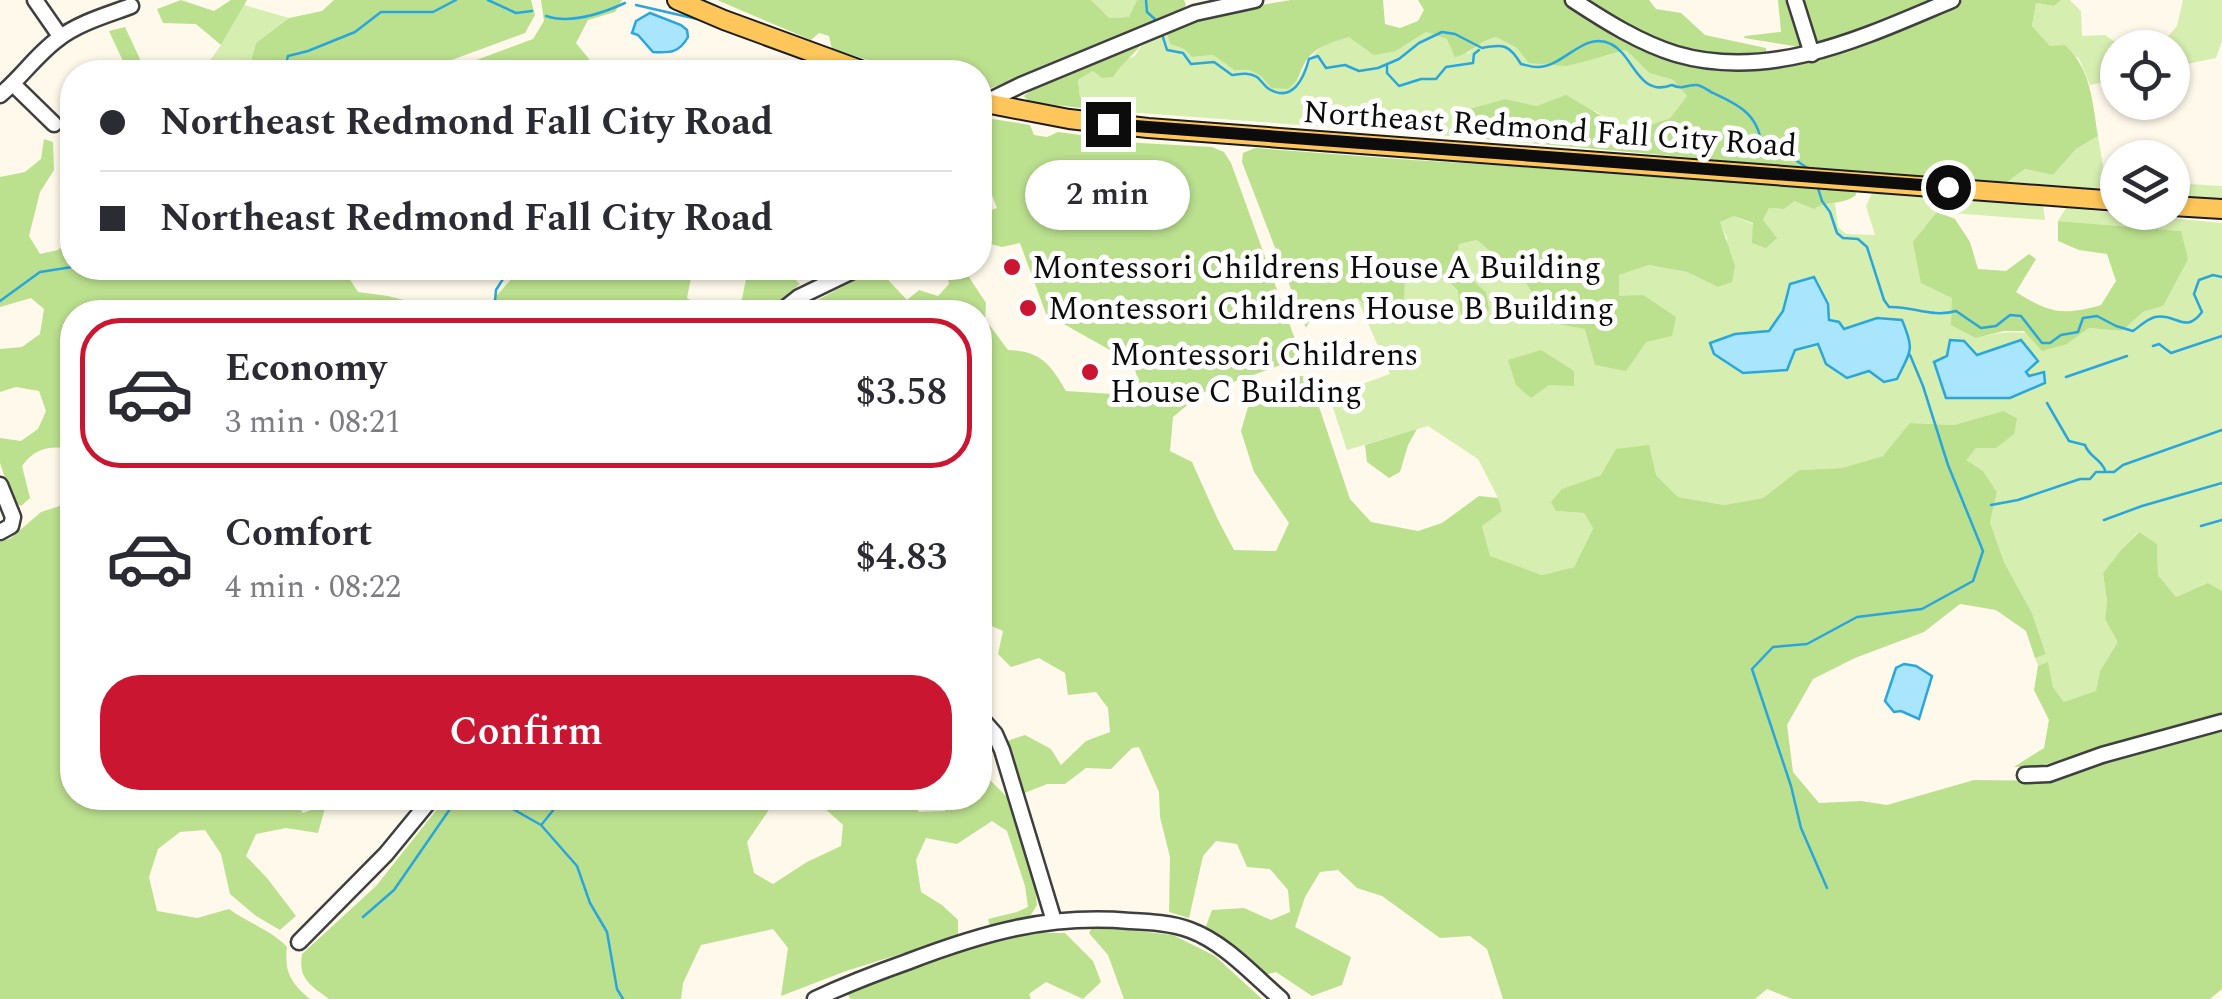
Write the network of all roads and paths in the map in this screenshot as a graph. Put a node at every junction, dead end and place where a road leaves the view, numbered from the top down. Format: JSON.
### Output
{"nodes":[{"id":1,"x":36,"y":0,"type":"edge"},
{"id":2,"x":677,"y":0,"type":"edge"},
{"id":3,"x":1255,"y":0,"type":"edge"},
{"id":4,"x":1573,"y":0,"type":"edge"},
{"id":5,"x":1795,"y":0,"type":"edge"},
{"id":6,"x":1952,"y":0,"type":"edge"},
{"id":7,"x":131,"y":6,"type":"dead end"},
{"id":8,"x":1194,"y":7,"type":"edge"},
{"id":9,"x":60,"y":36,"type":"junction"},
{"id":10,"x":1812,"y":54,"type":"junction"},
{"id":11,"x":834,"y":60,"type":"edge"},
{"id":12,"x":13,"y":84,"type":"junction"},
{"id":13,"x":0,"y":95,"type":"edge"},
{"id":14,"x":992,"y":98,"type":"edge"},
{"id":15,"x":992,"y":105,"type":"edge"},
{"id":16,"x":54,"y":124,"type":"dead end"},
{"id":17,"x":2100,"y":200,"type":"edge"},
{"id":18,"x":2190,"y":207,"type":"edge"},
{"id":19,"x":2222,"y":209,"type":"edge"},
{"id":20,"x":835,"y":280,"type":"edge"},
{"id":21,"x":796,"y":300,"type":"edge"},
{"id":22,"x":0,"y":485,"type":"edge"},
{"id":23,"x":0,"y":532,"type":"edge"},
{"id":24,"x":2222,"y":722,"type":"edge"},
{"id":25,"x":992,"y":731,"type":"edge"},
{"id":26,"x":2025,"y":775,"type":"dead end"},
{"id":27,"x":422,"y":810,"type":"edge"},
{"id":28,"x":1054,"y":920,"type":"junction"},
{"id":29,"x":299,"y":942,"type":"dead end"},
{"id":30,"x":815,"y":999,"type":"edge"},
{"id":31,"x":1281,"y":999,"type":"edge"}],
"edges":[{"from":1,"to":9,"type":"street"},
{"from":2,"to":11,"type":"main road"},
{"from":3,"to":8,"type":"street"},
{"from":4,"to":10,"type":"street"},
{"from":5,"to":10,"type":"street"},
{"from":6,"to":10,"type":"street"},
{"from":7,"to":9,"type":"street"},
{"from":8,"to":14,"type":"street"},
{"from":9,"to":12,"type":"street"},
{"from":12,"to":13,"type":"street"},
{"from":12,"to":16,"type":"street"},
{"from":15,"to":17,"type":"main road","name":"Northeast Redmond Fall City Road"},
{"from":18,"to":19,"type":"main road"},
{"from":20,"to":21,"type":"street"},
{"from":22,"to":23,"type":"street"},
{"from":24,"to":26,"type":"street"},
{"from":25,"to":28,"type":"street"},
{"from":27,"to":29,"type":"street"},
{"from":28,"to":30,"type":"street"},
{"from":28,"to":31,"type":"street"}]}
